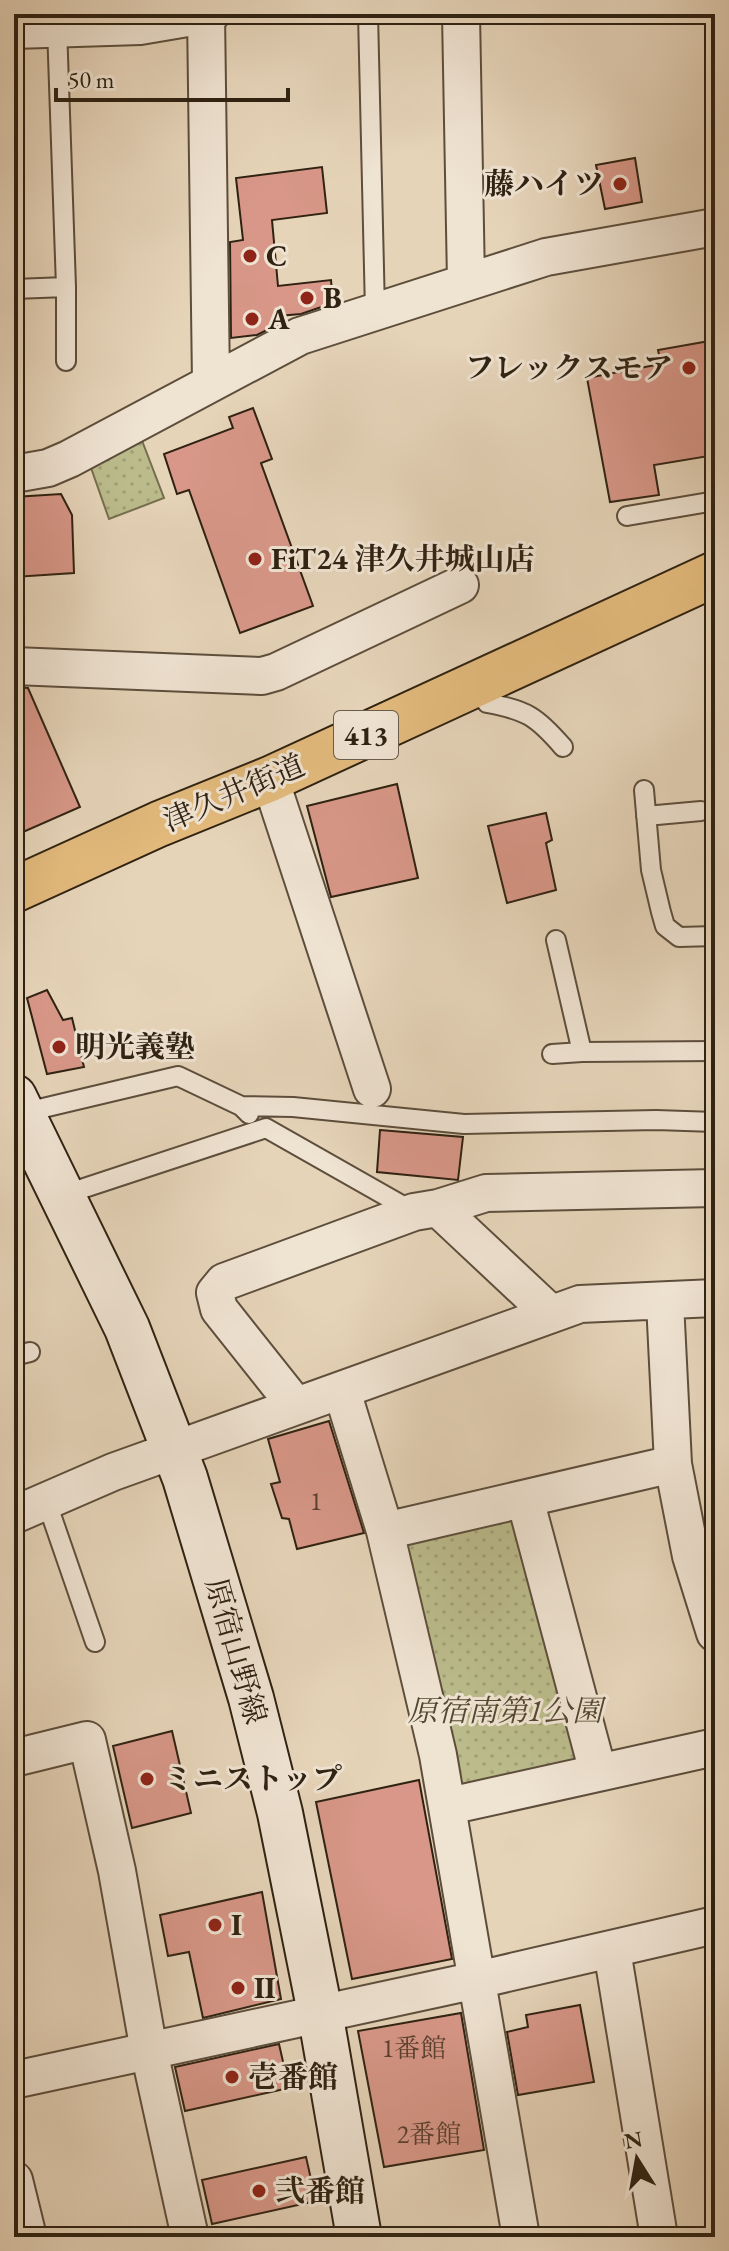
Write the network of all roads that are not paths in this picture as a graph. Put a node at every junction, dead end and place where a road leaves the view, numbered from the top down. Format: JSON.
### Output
{"nodes":[{"id":1,"x":208,"y":14,"type":"edge"},
{"id":2,"x":368,"y":14,"type":"edge"},
{"id":3,"x":461,"y":14,"type":"edge"},
{"id":4,"x":57,"y":27,"type":"junction"},
{"id":5,"x":14,"y":30,"type":"edge"},
{"id":6,"x":715,"y":227,"type":"edge"},
{"id":7,"x":466,"y":281,"type":"junction"},
{"id":8,"x":66,"y":287,"type":"junction"},
{"id":9,"x":14,"y":289,"type":"edge"},
{"id":10,"x":375,"y":311,"type":"junction"},
{"id":11,"x":66,"y":361,"type":"dead end"},
{"id":12,"x":211,"y":382,"type":"junction"},
{"id":13,"x":14,"y":474,"type":"edge"},
{"id":14,"x":715,"y":501,"type":"edge"},
{"id":15,"x":627,"y":516,"type":"dead end"},
{"id":16,"x":715,"y":574,"type":"edge"},
{"id":17,"x":460,"y":585,"type":"dead end"},
{"id":18,"x":14,"y":666,"type":"edge"},
{"id":19,"x":487,"y":703,"type":"dead end"},
{"id":20,"x":563,"y":747,"type":"dead end"},
{"id":21,"x":270,"y":779,"type":"junction"},
{"id":22,"x":644,"y":790,"type":"dead end"},
{"id":23,"x":701,"y":811,"type":"dead end"},
{"id":24,"x":646,"y":816,"type":"junction"},
{"id":25,"x":14,"y":890,"type":"edge"},
{"id":26,"x":715,"y":936,"type":"edge"},
{"id":27,"x":556,"y":940,"type":"dead end"},
{"id":28,"x":715,"y":1051,"type":"edge"},
{"id":29,"x":582,"y":1052,"type":"junction"},
{"id":30,"x":552,"y":1054,"type":"dead end"},
{"id":31,"x":372,"y":1089,"type":"dead end"},
{"id":32,"x":18,"y":1105,"type":"edge"},
{"id":33,"x":241,"y":1106,"type":"junction"},
{"id":34,"x":715,"y":1122,"type":"edge"},
{"id":35,"x":266,"y":1128,"type":"junction"},
{"id":36,"x":715,"y":1188,"type":"edge"},
{"id":37,"x":63,"y":1195,"type":"junction"},
{"id":38,"x":426,"y":1210,"type":"junction"},
{"id":39,"x":715,"y":1298,"type":"edge"},
{"id":40,"x":665,"y":1302,"type":"junction"},
{"id":41,"x":551,"y":1314,"type":"junction"},
{"id":42,"x":342,"y":1391,"type":"junction"},
{"id":43,"x":296,"y":1406,"type":"junction"},
{"id":44,"x":176,"y":1450,"type":"junction"},
{"id":45,"x":673,"y":1464,"type":"junction"},
{"id":46,"x":525,"y":1499,"type":"junction"},
{"id":47,"x":30,"y":1508,"type":"edge"},
{"id":48,"x":385,"y":1531,"type":"junction"},
{"id":49,"x":715,"y":1633,"type":"edge"},
{"id":50,"x":95,"y":1642,"type":"dead end"},
{"id":51,"x":715,"y":1747,"type":"edge"},
{"id":52,"x":14,"y":1758,"type":"edge"},
{"id":53,"x":598,"y":1772,"type":"junction"},
{"id":54,"x":449,"y":1806,"type":"junction"},
{"id":55,"x":715,"y":1925,"type":"edge"},
{"id":56,"x":612,"y":1950,"type":"junction"},
{"id":57,"x":477,"y":1980,"type":"junction"},
{"id":58,"x":320,"y":2012,"type":"junction"},
{"id":59,"x":149,"y":2051,"type":"junction"},
{"id":60,"x":14,"y":2080,"type":"edge"},
{"id":61,"x":14,"y":2180,"type":"edge"},
{"id":62,"x":28,"y":2237,"type":"edge"},
{"id":63,"x":190,"y":2237,"type":"edge"},
{"id":64,"x":359,"y":2237,"type":"edge"},
{"id":65,"x":521,"y":2237,"type":"edge"},
{"id":66,"x":659,"y":2237,"type":"edge"}],
"edges":[{"from":1,"to":4,"type":"street"},
{"from":1,"to":12,"type":"street"},
{"from":2,"to":10,"type":"lane"},
{"from":3,"to":7,"type":"street"},
{"from":4,"to":5,"type":"street"},
{"from":4,"to":8,"type":"lane"},
{"from":6,"to":7,"type":"street"},
{"from":7,"to":10,"type":"street"},
{"from":8,"to":9,"type":"lane"},
{"from":8,"to":11,"type":"lane"},
{"from":10,"to":12,"type":"street"},
{"from":12,"to":13,"type":"street"},
{"from":14,"to":15,"type":"lane"},
{"from":16,"to":21,"type":"highway","name":"津久井街道","number":"413"},
{"from":17,"to":18,"type":"street"},
{"from":19,"to":20,"type":"lane"},
{"from":21,"to":25,"type":"highway","name":"津久井街道","number":"413"},
{"from":21,"to":31,"type":"street"},
{"from":22,"to":24,"type":"lane"},
{"from":23,"to":24,"type":"lane"},
{"from":24,"to":26,"type":"lane"},
{"from":27,"to":29,"type":"lane"},
{"from":28,"to":29,"type":"lane"},
{"from":29,"to":30,"type":"lane"},
{"from":32,"to":33,"type":"lane"},
{"from":32,"to":37,"type":"street","name":"原宿山野線"},
{"from":33,"to":34,"type":"lane"},
{"from":33,"to":35,"type":"lane"},
{"from":35,"to":37,"type":"lane"},
{"from":35,"to":38,"type":"lane"},
{"from":36,"to":38,"type":"street"},
{"from":37,"to":44,"type":"street","name":"原宿山野線"},
{"from":38,"to":41,"type":"street"},
{"from":38,"to":43,"type":"street"},
{"from":39,"to":40,"type":"street"},
{"from":40,"to":41,"type":"street"},
{"from":40,"to":45,"type":"street"},
{"from":41,"to":42,"type":"street"},
{"from":42,"to":43,"type":"street"},
{"from":42,"to":48,"type":"street"},
{"from":43,"to":44,"type":"street"},
{"from":44,"to":47,"type":"street"},
{"from":44,"to":58,"type":"street","name":"原宿山野線"},
{"from":45,"to":46,"type":"street"},
{"from":45,"to":49,"type":"street"},
{"from":46,"to":48,"type":"street"},
{"from":46,"to":53,"type":"street"},
{"from":47,"to":50,"type":"lane"},
{"from":48,"to":54,"type":"street"},
{"from":51,"to":53,"type":"street"},
{"from":52,"to":59,"type":"street"},
{"from":53,"to":54,"type":"street"},
{"from":54,"to":57,"type":"street"},
{"from":55,"to":56,"type":"street"},
{"from":56,"to":57,"type":"street"},
{"from":56,"to":66,"type":"street"},
{"from":57,"to":58,"type":"street"},
{"from":57,"to":65,"type":"street"},
{"from":58,"to":59,"type":"street"},
{"from":58,"to":64,"type":"street","name":"原宿山野線"},
{"from":59,"to":60,"type":"street"},
{"from":59,"to":63,"type":"street"},
{"from":61,"to":62,"type":"street"}]}
